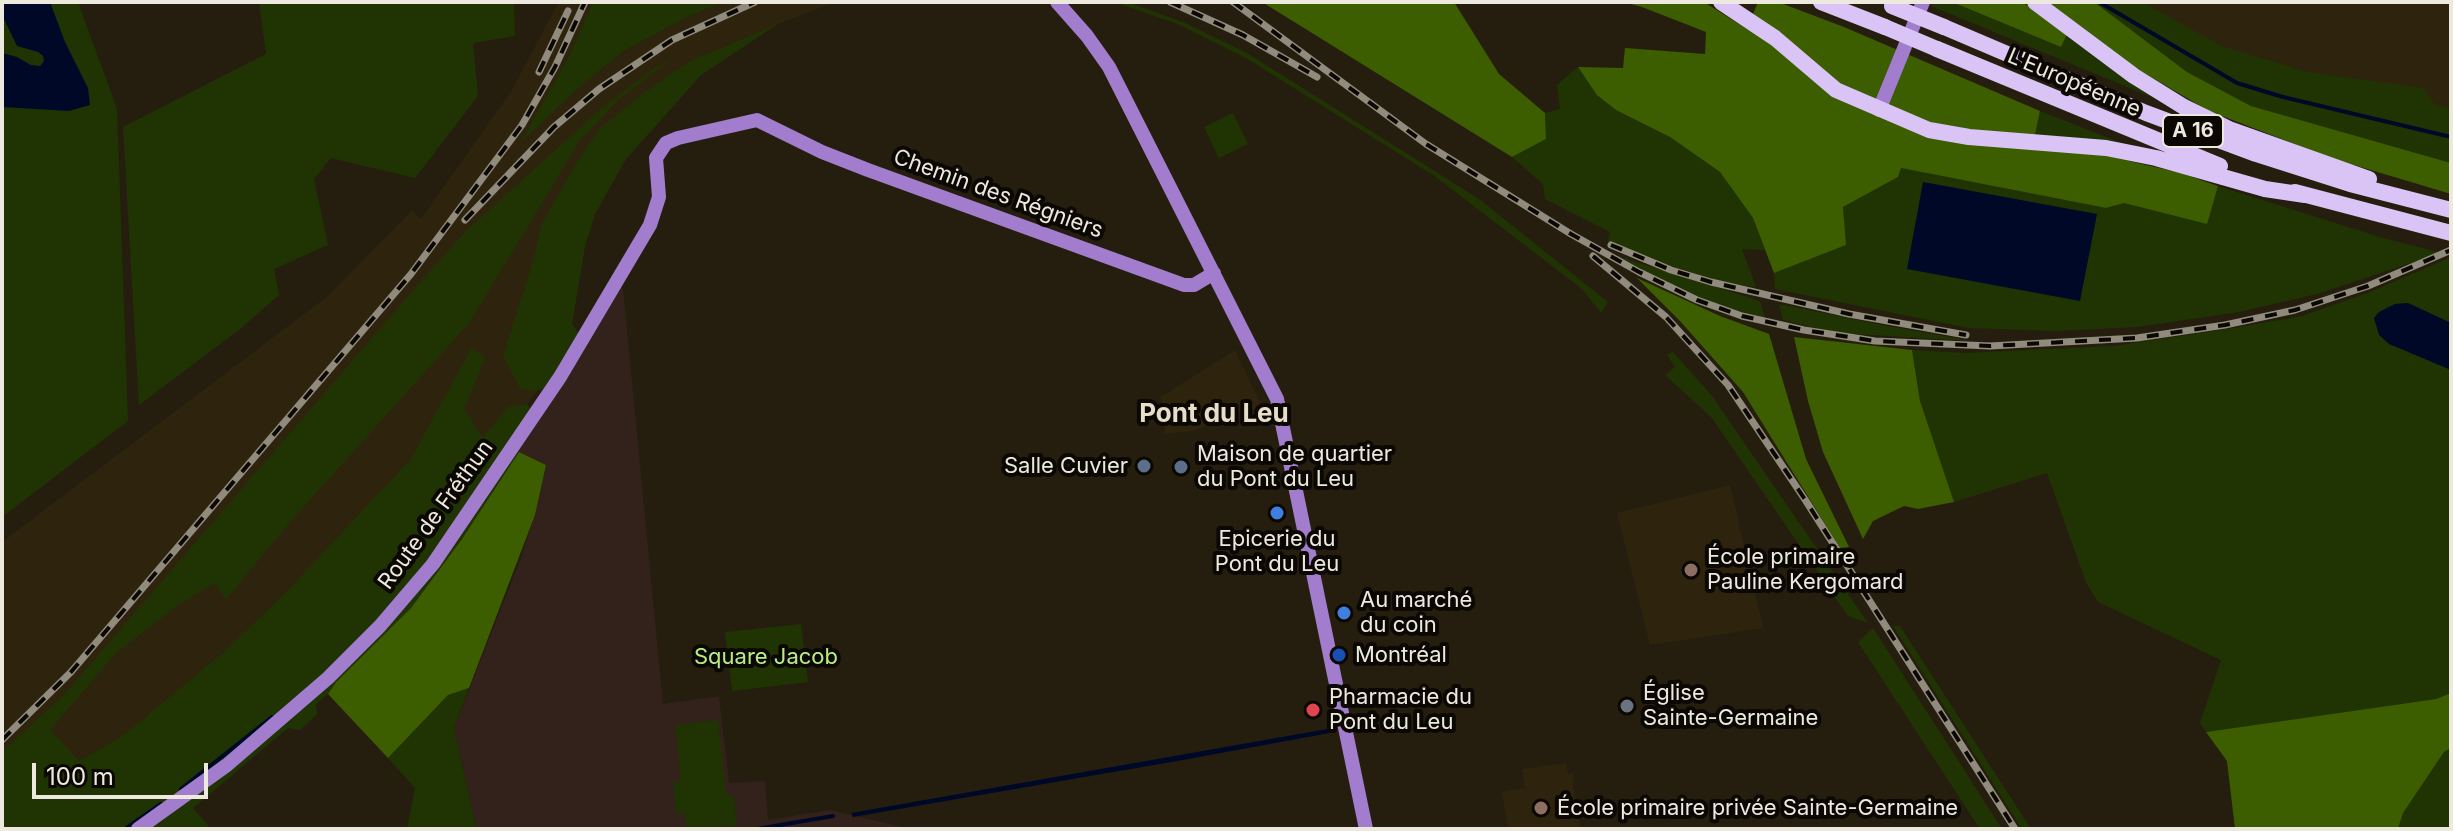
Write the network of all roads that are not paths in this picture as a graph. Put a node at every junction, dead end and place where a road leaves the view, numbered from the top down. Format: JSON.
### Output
{"nodes":[{"id":1,"x":1048,"y":2,"type":"edge"},
{"id":2,"x":1057,"y":2,"type":"edge"},
{"id":3,"x":1721,"y":2,"type":"edge"},
{"id":4,"x":1821,"y":2,"type":"edge"},
{"id":5,"x":1923,"y":2,"type":"edge"},
{"id":6,"x":2035,"y":2,"type":"edge"},
{"id":7,"x":1888,"y":4,"type":"edge"},
{"id":8,"x":1879,"y":110,"type":"junction"},
{"id":9,"x":1134,"y":115,"type":"junction"},
{"id":10,"x":2305,"y":195,"type":"junction"},
{"id":11,"x":659,"y":197,"type":"joint"},
{"id":12,"x":2451,"y":208,"type":"edge"},
{"id":13,"x":2451,"y":233,"type":"edge"},
{"id":14,"x":1214,"y":273,"type":"junction"},
{"id":15,"x":138,"y":829,"type":"edge"},
{"id":16,"x":1366,"y":829,"type":"edge"}],
"edges":[{"from":1,"to":9,"type":"street"},
{"from":2,"to":9,"type":"street"},
{"from":3,"to":8,"type":"highway"},
{"from":4,"to":10,"type":"highway","name":"L'Européenne","number":"A 16","bridge":true},
{"from":5,"to":8,"type":"street"},
{"from":6,"to":12,"type":"highway"},
{"from":7,"to":12,"type":"highway","name":"L'Européenne","number":"A 16","bridge":true},
{"from":8,"to":10,"type":"highway"},
{"from":9,"to":14,"type":"street"},
{"from":10,"to":13,"type":"highway","name":"L'Européenne","number":"A 16"},
{"from":11,"to":14,"type":"street","name":"Chemin des Régniers"},
{"from":11,"to":15,"type":"street","name":"Route de Fréthun"},
{"from":14,"to":16,"type":"street"}]}
